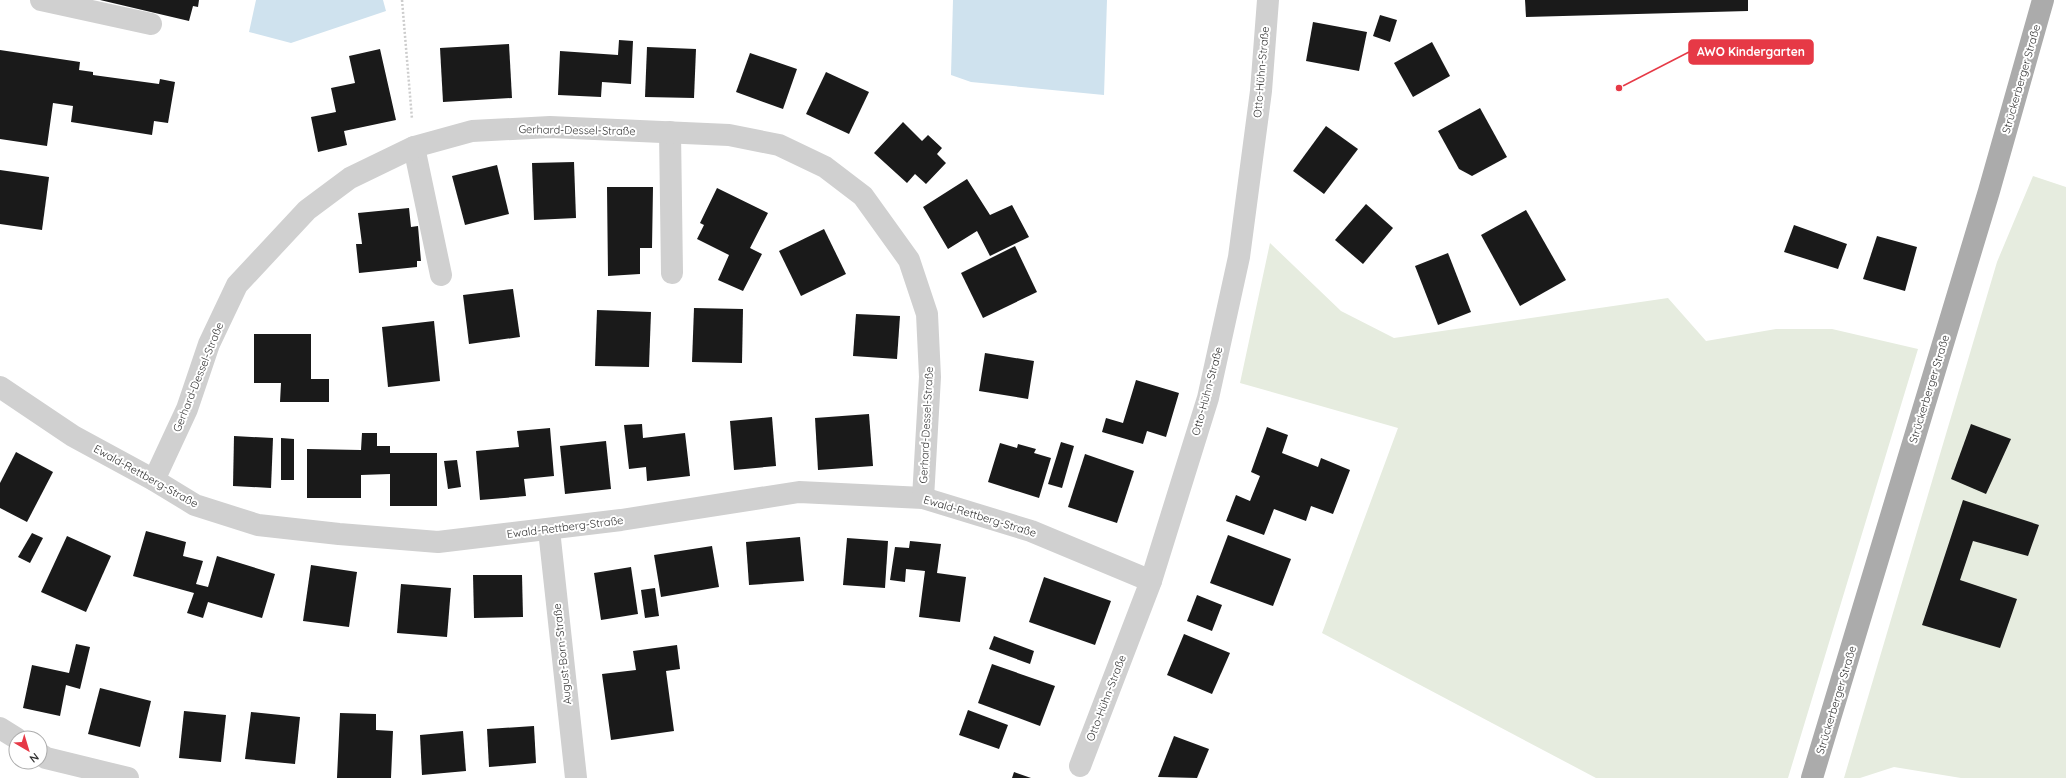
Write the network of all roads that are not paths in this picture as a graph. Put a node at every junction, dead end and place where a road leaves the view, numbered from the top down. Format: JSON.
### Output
{"nodes":[{"id":1,"x":40,"y":0,"type":"edge"},
{"id":2,"x":1268,"y":0,"type":"edge"},
{"id":3,"x":2043,"y":0,"type":"edge"},
{"id":4,"x":151,"y":24,"type":"dead end"},
{"id":5,"x":670,"y":132,"type":"junction"},
{"id":6,"x":414,"y":147,"type":"junction"},
{"id":7,"x":672,"y":273,"type":"dead end"},
{"id":8,"x":441,"y":275,"type":"dead end"},
{"id":9,"x":0,"y":387,"type":"edge"},
{"id":10,"x":154,"y":480,"type":"junction"},
{"id":11,"x":923,"y":498,"type":"junction"},
{"id":12,"x":549,"y":530,"type":"junction"},
{"id":13,"x":1151,"y":581,"type":"junction"},
{"id":14,"x":48,"y":758,"type":"edge"},
{"id":15,"x":1080,"y":766,"type":"dead end"},
{"id":16,"x":128,"y":778,"type":"edge"},
{"id":17,"x":576,"y":778,"type":"edge"},
{"id":18,"x":1812,"y":778,"type":"edge"}],
"edges":[{"from":1,"to":4,"type":"street"},
{"from":2,"to":13,"type":"street","name":"Otto-Hühn-Straße"},
{"from":3,"to":18,"type":"main road","name":"Strückerberger Straße"},
{"from":5,"to":6,"type":"street","name":"Gerhard-Dessel-Straße"},
{"from":5,"to":7,"type":"street"},
{"from":5,"to":11,"type":"street","name":"Gerhard-Dessel-Straße"},
{"from":6,"to":8,"type":"street"},
{"from":6,"to":10,"type":"street","name":"Gerhard-Dessel-Straße"},
{"from":9,"to":10,"type":"street","name":"Ewald-Rettberg-Straße"},
{"from":10,"to":12,"type":"street","name":"Ewald-Rettberg-Straße"},
{"from":11,"to":12,"type":"street","name":"Ewald-Rettberg-Straße"},
{"from":11,"to":13,"type":"street","name":"Ewald-Rettberg-Straße"},
{"from":12,"to":17,"type":"street","name":"August-Born-Straße"},
{"from":13,"to":15,"type":"street","name":"Otto-Hühn-Straße"},
{"from":14,"to":16,"type":"street"}]}
